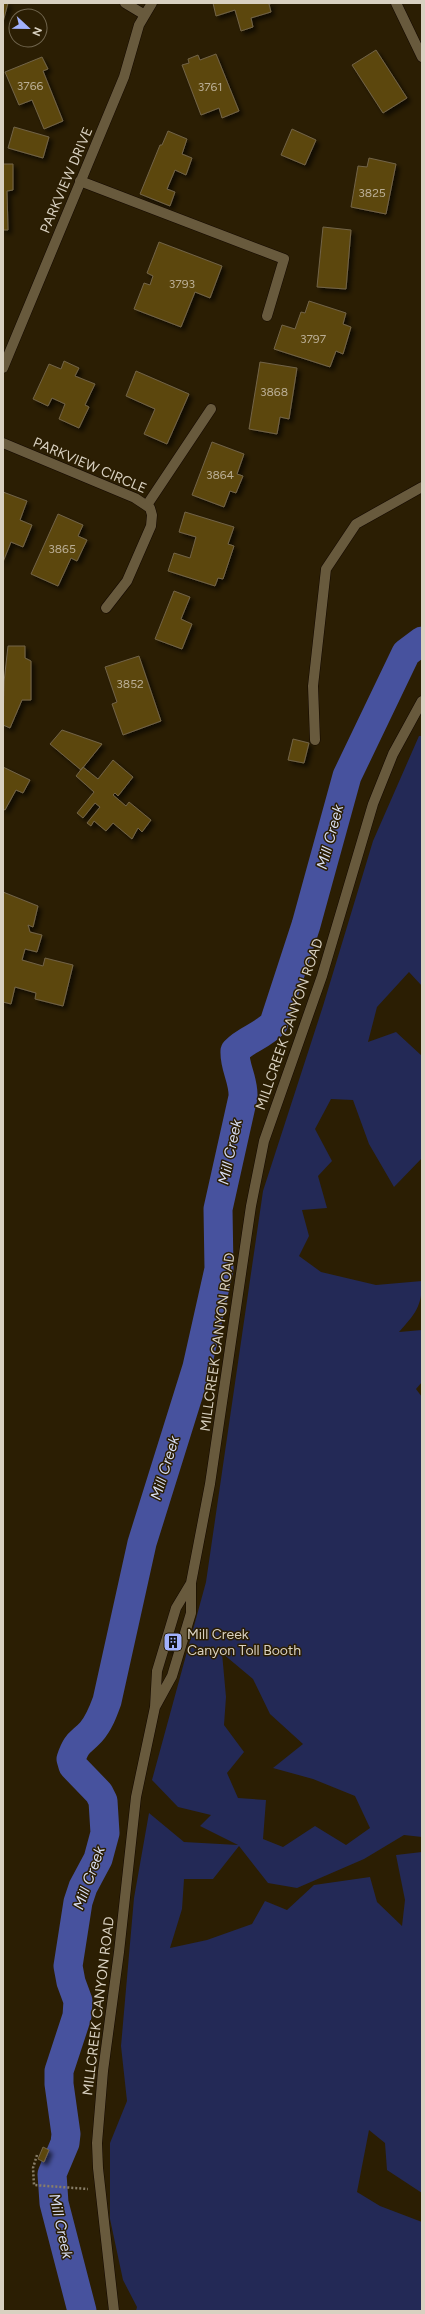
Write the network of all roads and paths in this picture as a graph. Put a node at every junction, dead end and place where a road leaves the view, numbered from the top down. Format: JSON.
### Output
{"nodes":[{"id":1,"x":125,"y":3,"type":"edge"},
{"id":2,"x":152,"y":3,"type":"edge"},
{"id":3,"x":396,"y":3,"type":"edge"},
{"id":4,"x":145,"y":15,"type":"junction"},
{"id":5,"x":422,"y":57,"type":"edge"},
{"id":6,"x":80,"y":181,"type":"junction"},
{"id":7,"x":267,"y":316,"type":"dead end"},
{"id":8,"x":3,"y":368,"type":"edge"},
{"id":9,"x":211,"y":409,"type":"dead end"},
{"id":10,"x":3,"y":443,"type":"edge"},
{"id":11,"x":422,"y":487,"type":"edge"},
{"id":12,"x":147,"y":505,"type":"junction"},
{"id":13,"x":106,"y":608,"type":"dead end"},
{"id":14,"x":422,"y":701,"type":"edge"},
{"id":15,"x":315,"y":740,"type":"dead end"},
{"id":16,"x":191,"y":1583,"type":"junction"},
{"id":17,"x":155,"y":1707,"type":"junction"},
{"id":18,"x":37,"y":2154,"type":"dead end"},
{"id":19,"x":99,"y":2189,"type":"junction"},
{"id":20,"x":114,"y":2311,"type":"edge"}],
"edges":[{"from":1,"to":4,"type":"street"},
{"from":2,"to":4,"type":"street","name":"PARKVIEW DRIVE"},
{"from":3,"to":5,"type":"street"},
{"from":4,"to":6,"type":"street","name":"PARKVIEW DRIVE"},
{"from":6,"to":7,"type":"street"},
{"from":6,"to":8,"type":"street","name":"PARKVIEW DRIVE"},
{"from":9,"to":12,"type":"street"},
{"from":10,"to":12,"type":"street","name":"PARKVIEW CIRCLE"},
{"from":11,"to":15,"type":"street"},
{"from":12,"to":13,"type":"street","name":"PARKVIEW CIRCLE"},
{"from":14,"to":16,"type":"street","name":"MILLCREEK CANYON ROAD"},
{"from":16,"to":17,"type":"street","name":"MILLCREEK CANYON ROAD"},
{"from":16,"to":17,"type":"street","name":"MILLCREEK CANYON ROAD"},
{"from":17,"to":19,"type":"street","name":"MILLCREEK CANYON ROAD"},
{"from":18,"to":19,"type":"path"},
{"from":19,"to":20,"type":"street","name":"MILLCREEK CANYON ROAD"}]}
